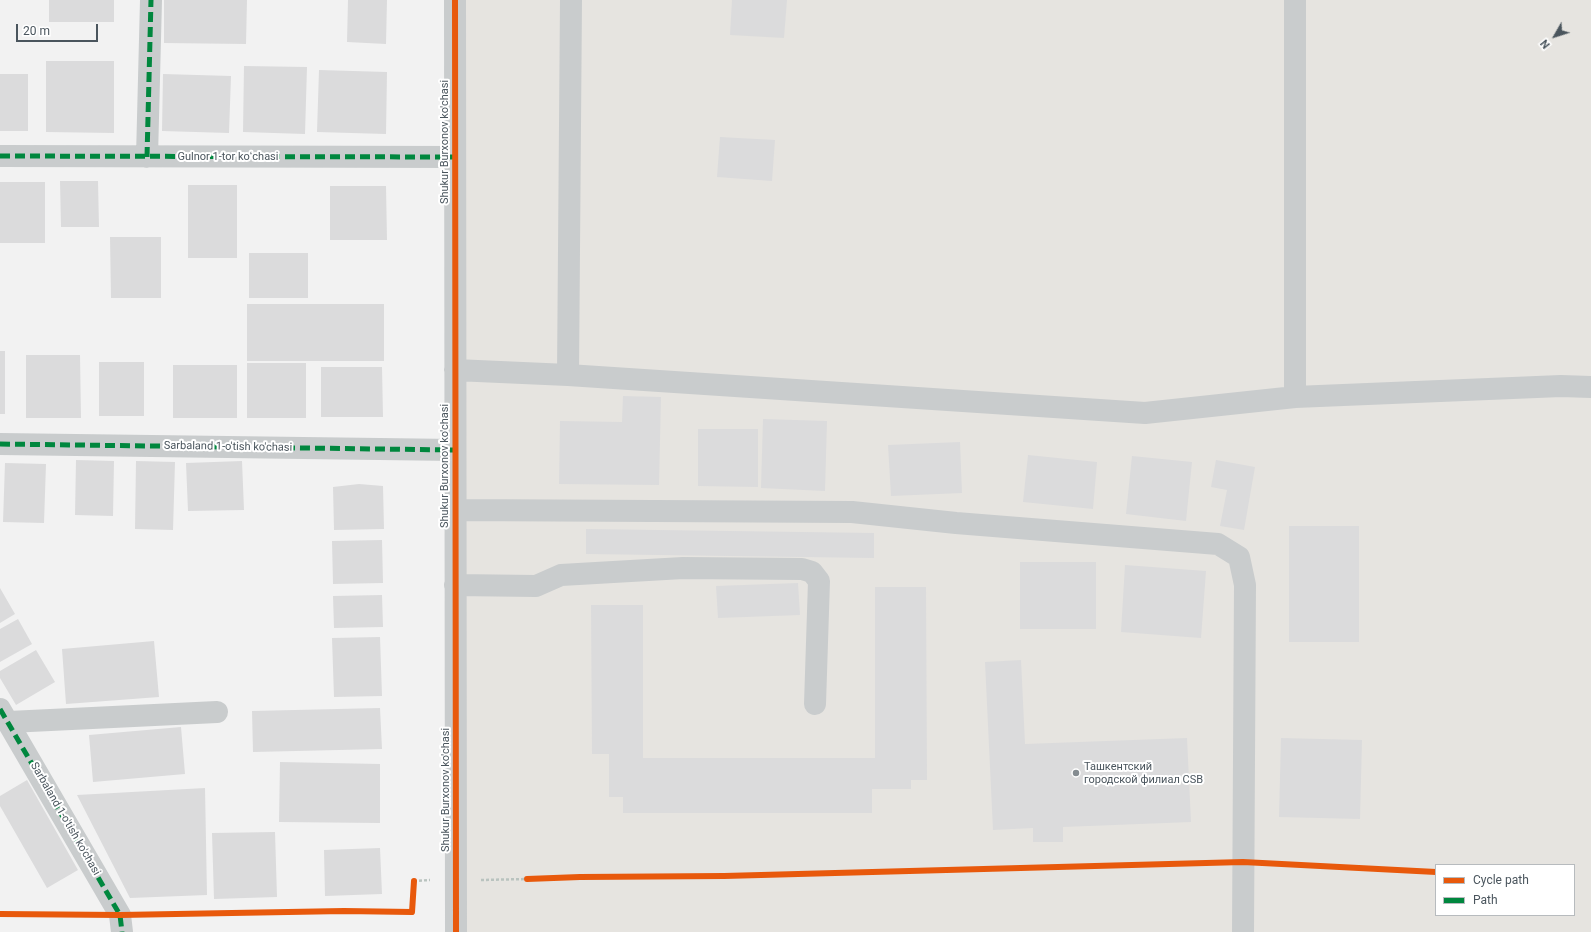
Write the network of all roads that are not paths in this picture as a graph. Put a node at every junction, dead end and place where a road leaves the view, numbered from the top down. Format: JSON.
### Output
{"nodes":[{"id":1,"x":151,"y":0,"type":"edge"},
{"id":2,"x":455,"y":0,"type":"edge"},
{"id":3,"x":571,"y":0,"type":"edge"},
{"id":4,"x":1295,"y":0,"type":"edge"},
{"id":5,"x":0,"y":156,"type":"edge"},
{"id":6,"x":147,"y":157,"type":"junction"},
{"id":7,"x":455,"y":157,"type":"junction"},
{"id":8,"x":455,"y":370,"type":"junction"},
{"id":9,"x":568,"y":374,"type":"junction"},
{"id":10,"x":1591,"y":387,"type":"edge"},
{"id":11,"x":1295,"y":397,"type":"junction"},
{"id":12,"x":0,"y":444,"type":"edge"},
{"id":13,"x":455,"y":450,"type":"junction"},
{"id":14,"x":455,"y":510,"type":"junction"},
{"id":15,"x":455,"y":585,"type":"junction"},
{"id":16,"x":816,"y":704,"type":"dead end"},
{"id":17,"x":218,"y":712,"type":"dead end"},
{"id":18,"x":4,"y":716,"type":"edge"},
{"id":19,"x":122,"y":932,"type":"edge"},
{"id":20,"x":456,"y":932,"type":"edge"},
{"id":21,"x":1243,"y":932,"type":"edge"}],
"edges":[{"from":1,"to":6,"type":"street"},
{"from":2,"to":7,"type":"street","name":"Shukur Burxonov ko'chasi"},
{"from":3,"to":9,"type":"street"},
{"from":4,"to":11,"type":"street"},
{"from":5,"to":6,"type":"street","name":"Gulnor 1-tor koʻchasi"},
{"from":6,"to":7,"type":"street","name":"Gulnor 1-tor koʻchasi"},
{"from":7,"to":8,"type":"street","name":"Shukur Burxonov ko'chasi"},
{"from":8,"to":9,"type":"street"},
{"from":8,"to":13,"type":"street","name":"Shukur Burxonov ko'chasi"},
{"from":9,"to":11,"type":"street"},
{"from":10,"to":11,"type":"street"},
{"from":12,"to":13,"type":"street","name":"Sarbaland 1-o'tish ko'chasi"},
{"from":13,"to":14,"type":"street","name":"Shukur Burxonov ko'chasi"},
{"from":14,"to":15,"type":"street","name":"Shukur Burxonov ko'chasi"},
{"from":14,"to":21,"type":"street"},
{"from":15,"to":16,"type":"street"},
{"from":15,"to":20,"type":"street","name":"Shukur Burxonov ko'chasi"},
{"from":17,"to":18,"type":"street"},
{"from":18,"to":19,"type":"street","name":"Sarbaland 1-o'tish ko'chasi"}]}
